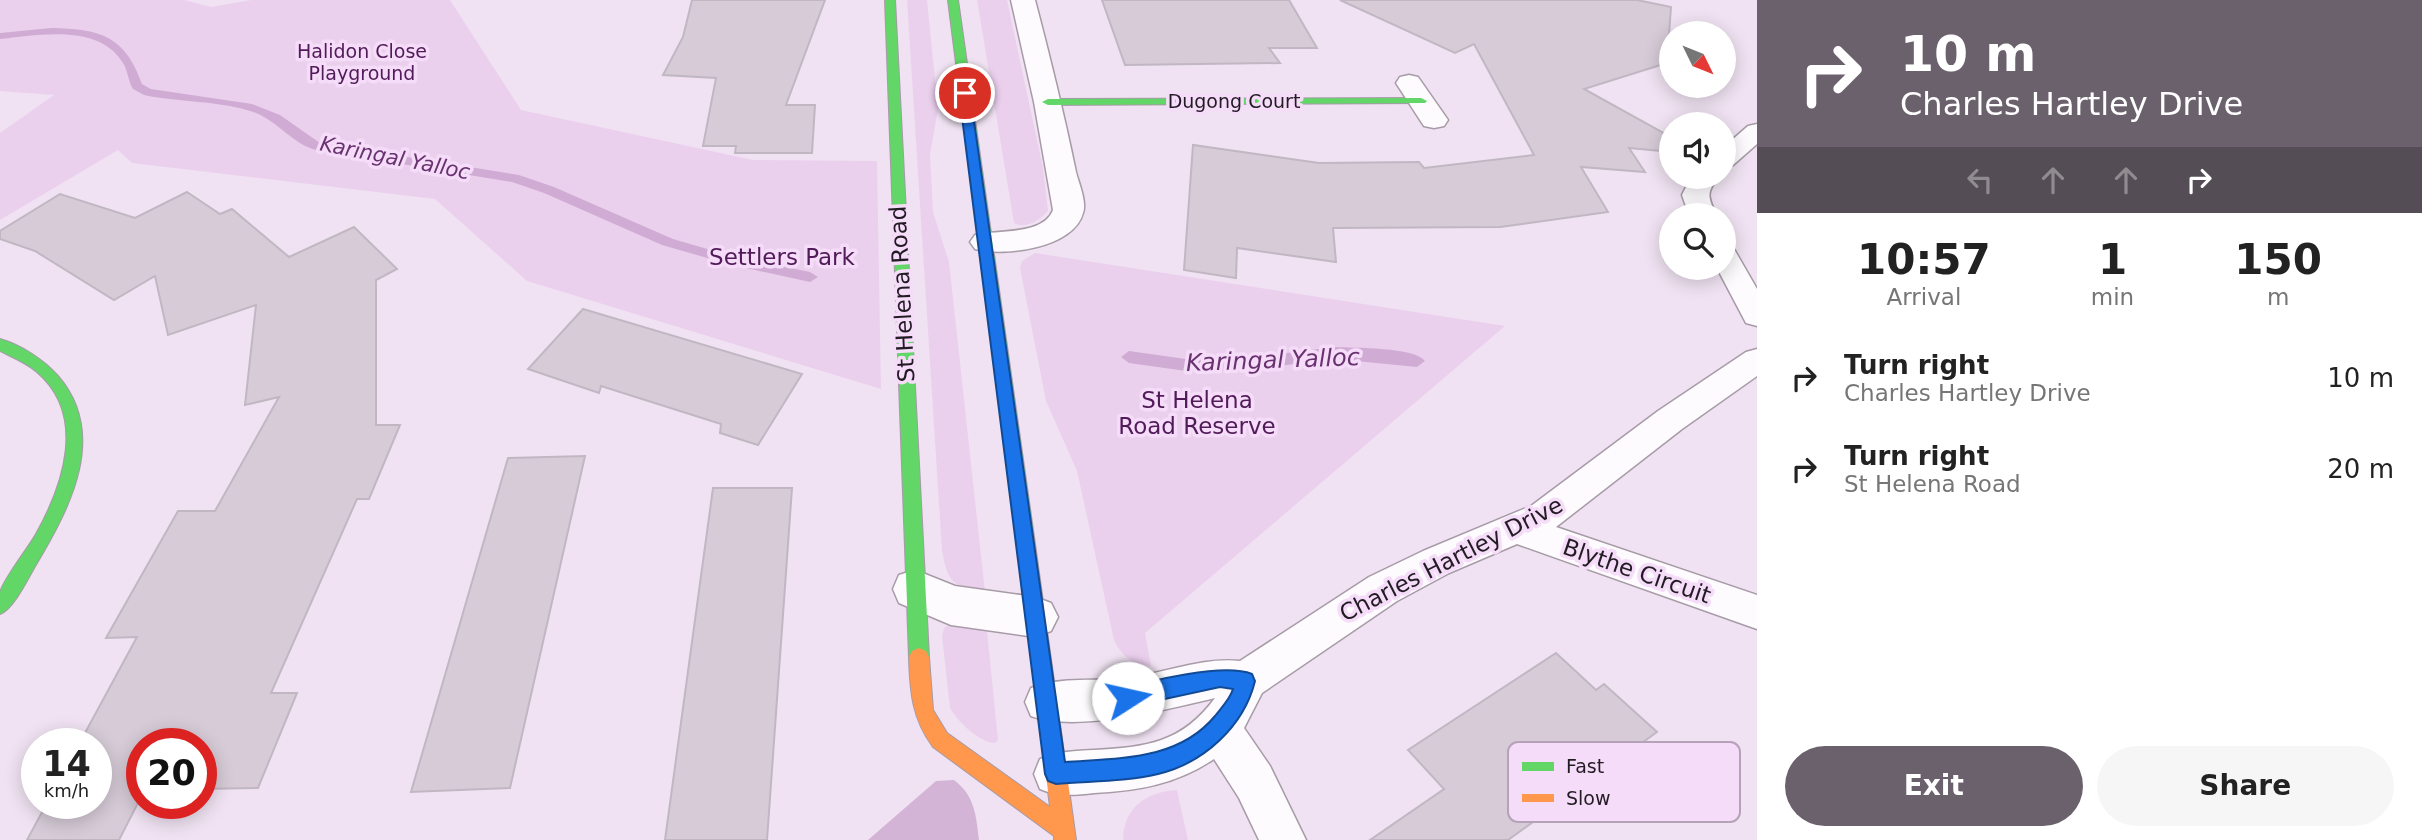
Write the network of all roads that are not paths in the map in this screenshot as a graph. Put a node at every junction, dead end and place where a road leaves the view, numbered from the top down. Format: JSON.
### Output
{"nodes":[{"id":1,"x":890,"y":0,"type":"edge"},
{"id":2,"x":953,"y":0,"type":"edge"},
{"id":3,"x":1023,"y":0,"type":"edge"},
{"id":4,"x":1421,"y":101,"type":"dead end"},
{"id":5,"x":1048,"y":102,"type":"junction"},
{"id":6,"x":1757,"y":131,"type":"edge"},
{"id":7,"x":1736,"y":149,"type":"edge"},
{"id":8,"x":986,"y":242,"type":"junction"},
{"id":9,"x":1736,"y":277,"type":"edge"},
{"id":10,"x":1757,"y":316,"type":"edge"},
{"id":11,"x":0,"y":344,"type":"edge"},
{"id":12,"x":1757,"y":360,"type":"edge"},
{"id":13,"x":1518,"y":529,"type":"junction"},
{"id":14,"x":915,"y":589,"type":"junction"},
{"id":15,"x":0,"y":606,"type":"edge"},
{"id":16,"x":1757,"y":612,"type":"edge"},
{"id":17,"x":1035,"y":617,"type":"junction"},
{"id":18,"x":1245,"y":681,"type":"junction"},
{"id":19,"x":1045,"y":702,"type":"junction"},
{"id":20,"x":1217,"y":730,"type":"junction"},
{"id":21,"x":1056,"y":774,"type":"junction"},
{"id":22,"x":1064,"y":835,"type":"edge"},
{"id":23,"x":1283,"y":840,"type":"edge"}],
"edges":[{"from":1,"to":14,"type":"street","name":"St Helena Road"},
{"from":2,"to":8,"type":"street","name":"St Helena Road"},
{"from":3,"to":5,"type":"street"},
{"from":4,"to":5,"type":"street","name":"Dugong Court"},
{"from":5,"to":8,"type":"street"},
{"from":6,"to":7,"type":"lane"},
{"from":8,"to":17,"type":"street","name":"St Helena Road"},
{"from":9,"to":10,"type":"lane"},
{"from":11,"to":15,"type":"street"},
{"from":12,"to":13,"type":"lane","name":"Charles Hartley Drive"},
{"from":13,"to":16,"type":"lane","name":"Blythe Circuit"},
{"from":13,"to":18,"type":"lane","name":"Charles Hartley Drive"},
{"from":14,"to":17,"type":"street"},
{"from":14,"to":22,"type":"street","name":"St Helena Road"},
{"from":17,"to":19,"type":"street","name":"St Helena Road"},
{"from":18,"to":19,"type":"lane"},
{"from":18,"to":20,"type":"lane","name":"Charles Hartley Drive"},
{"from":19,"to":21,"type":"street","name":"St Helena Road"},
{"from":20,"to":21,"type":"lane","name":"Charles Hartley Drive"},
{"from":20,"to":23,"type":"lane"},
{"from":21,"to":22,"type":"street","name":"St Helena Road"}]}
